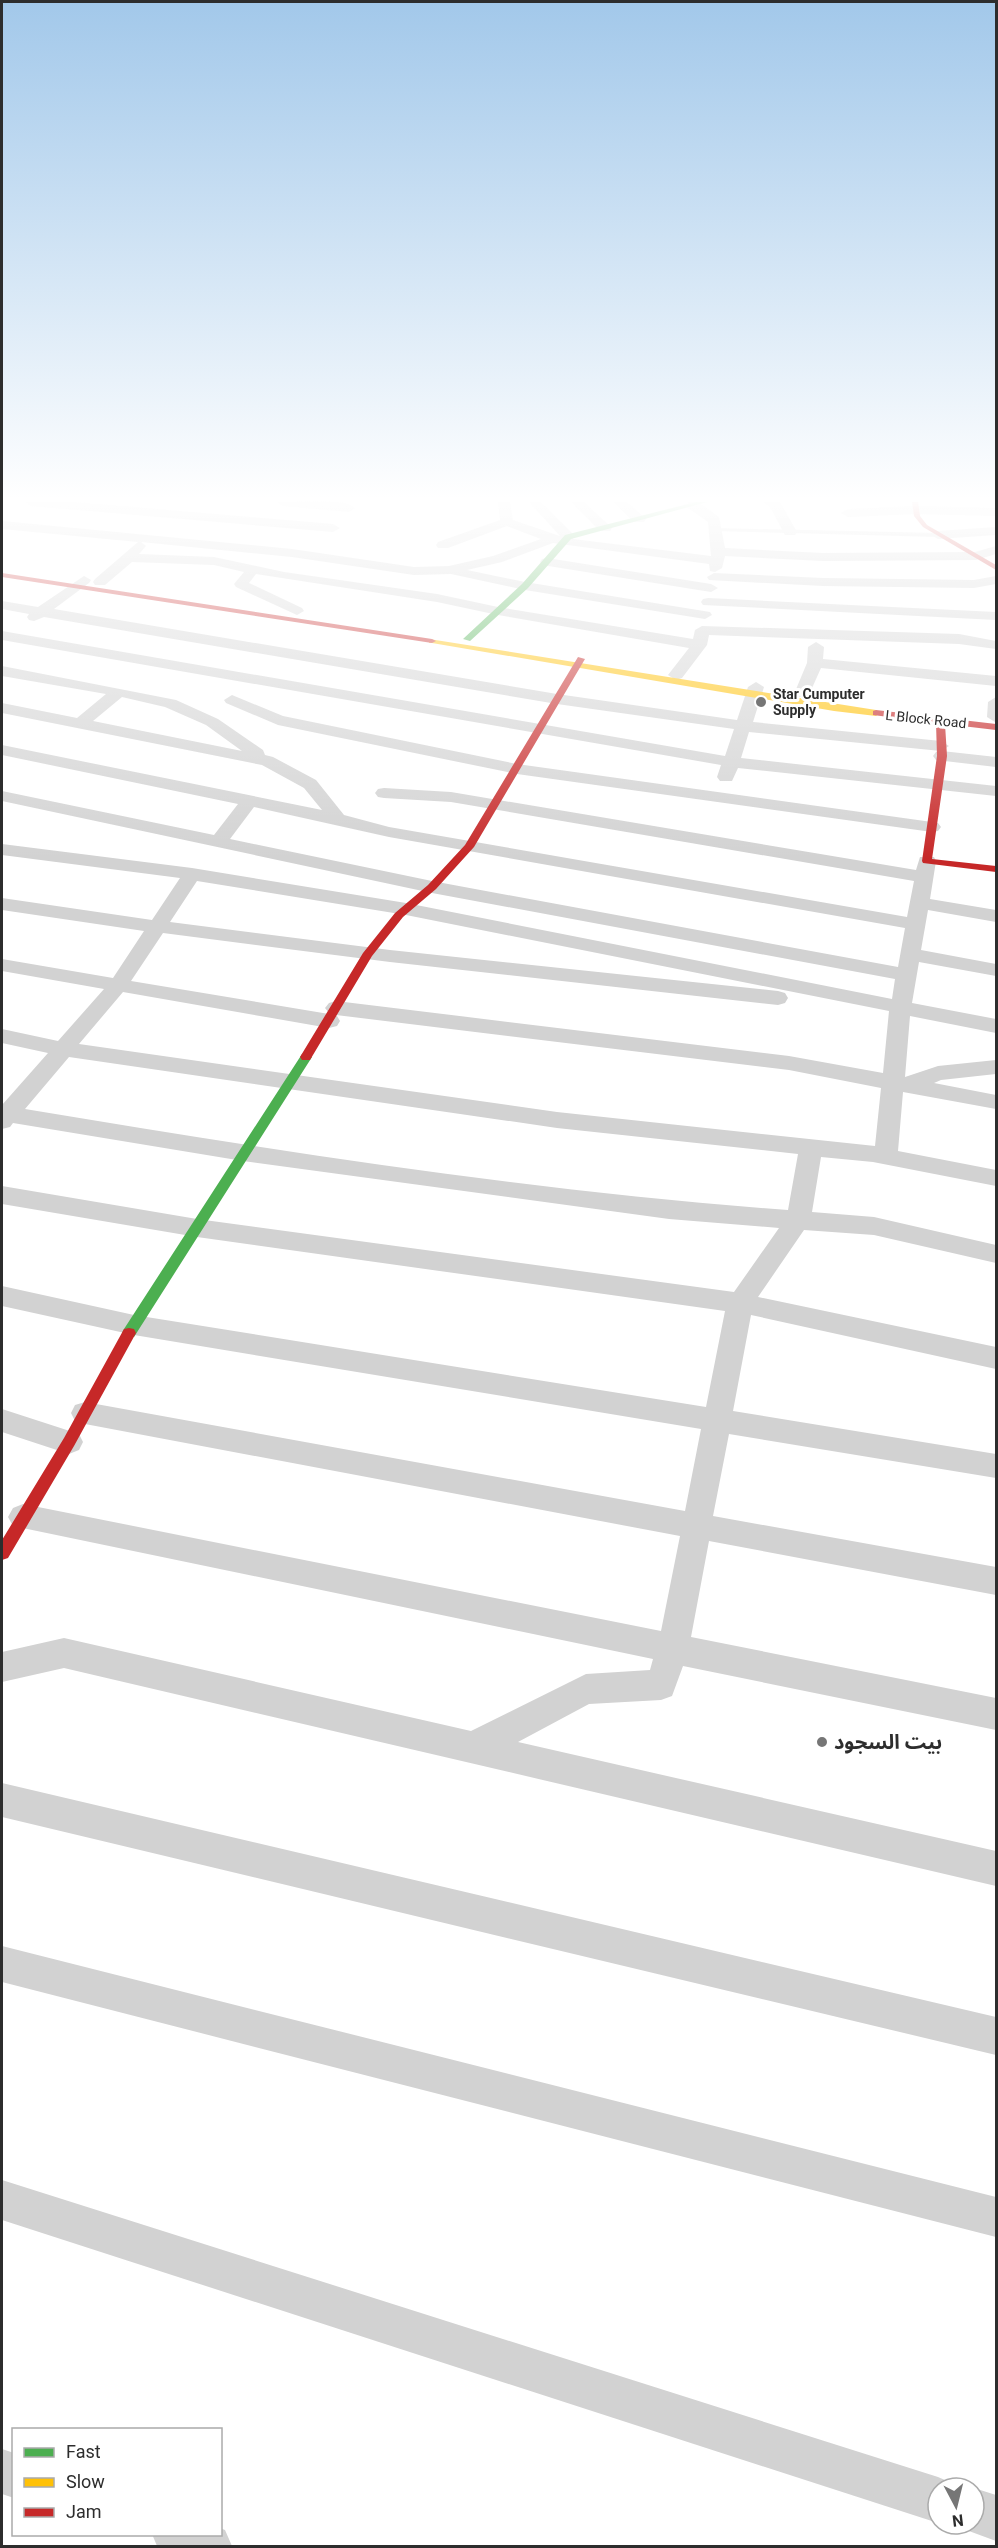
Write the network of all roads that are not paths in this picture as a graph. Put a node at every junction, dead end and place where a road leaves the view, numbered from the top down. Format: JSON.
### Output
{"nodes":[{"id":1,"x":27,"y":621,"type":"edge"},
{"id":2,"x":93,"y":621,"type":"edge"},
{"id":3,"x":313,"y":621,"type":"edge"},
{"id":4,"x":357,"y":621,"type":"edge"},
{"id":5,"x":487,"y":621,"type":"edge"},
{"id":6,"x":702,"y":621,"type":"edge"},
{"id":7,"x":757,"y":621,"type":"edge"},
{"id":8,"x":817,"y":621,"type":"edge"},
{"id":9,"x":816,"y":634,"type":"junction"},
{"id":10,"x":3,"y":638,"type":"edge"},
{"id":11,"x":467,"y":639,"type":"junction"},
{"id":12,"x":996,"y":645,"type":"edge"},
{"id":13,"x":579,"y":663,"type":"junction"},
{"id":14,"x":815,"y":663,"type":"junction"},
{"id":15,"x":2,"y":671,"type":"edge"},
{"id":16,"x":676,"y":675,"type":"junction"},
{"id":17,"x":996,"y":681,"type":"edge"},
{"id":18,"x":754,"y":691,"type":"junction"},
{"id":19,"x":119,"y":692,"type":"junction"},
{"id":20,"x":802,"y":694,"type":"junction"},
{"id":21,"x":557,"y":699,"type":"junction"},
{"id":22,"x":232,"y":700,"type":"dead end"},
{"id":23,"x":2,"y":708,"type":"edge"},
{"id":24,"x":996,"y":716,"type":"edge"},
{"id":25,"x":940,"y":720,"type":"junction"},
{"id":26,"x":81,"y":723,"type":"junction"},
{"id":27,"x":744,"y":726,"type":"junction"},
{"id":28,"x":540,"y":729,"type":"junction"},
{"id":29,"x":2,"y":750,"type":"edge"},
{"id":30,"x":942,"y":751,"type":"junction"},
{"id":31,"x":267,"y":761,"type":"junction"},
{"id":32,"x":732,"y":762,"type":"junction"},
{"id":33,"x":996,"y":762,"type":"edge"},
{"id":34,"x":517,"y":769,"type":"junction"},
{"id":35,"x":938,"y":785,"type":"junction"},
{"id":36,"x":996,"y":791,"type":"edge"},
{"id":37,"x":384,"y":793,"type":"dead end"},
{"id":38,"x":2,"y":796,"type":"edge"},
{"id":39,"x":727,"y":798,"type":"junction"},
{"id":40,"x":249,"y":801,"type":"junction"},
{"id":41,"x":496,"y":804,"type":"junction"},
{"id":42,"x":338,"y":819,"type":"junction"},
{"id":43,"x":932,"y":827,"type":"junction"},
{"id":44,"x":218,"y":842,"type":"junction"},
{"id":45,"x":722,"y":843,"type":"junction"},
{"id":46,"x":469,"y":847,"type":"junction"},
{"id":47,"x":10,"y":856,"type":"edge"},
{"id":48,"x":926,"y":869,"type":"junction"},
{"id":49,"x":996,"y":869,"type":"edge"},
{"id":50,"x":192,"y":874,"type":"junction"},
{"id":51,"x":432,"y":887,"type":"junction"},
{"id":52,"x":2,"y":904,"type":"edge"},
{"id":53,"x":406,"y":909,"type":"junction"},
{"id":54,"x":918,"y":914,"type":"junction"},
{"id":55,"x":996,"y":916,"type":"edge"},
{"id":56,"x":156,"y":928,"type":"junction"},
{"id":57,"x":367,"y":955,"type":"junction"},
{"id":58,"x":2,"y":965,"type":"edge"},
{"id":59,"x":908,"y":965,"type":"junction"},
{"id":60,"x":996,"y":970,"type":"edge"},
{"id":61,"x":119,"y":984,"type":"junction"},
{"id":62,"x":900,"y":1009,"type":"junction"},
{"id":63,"x":333,"y":1014,"type":"junction"},
{"id":64,"x":996,"y":1026,"type":"edge"},
{"id":65,"x":2,"y":1036,"type":"edge"},
{"id":66,"x":63,"y":1049,"type":"junction"},
{"id":67,"x":996,"y":1067,"type":"edge"},
{"id":68,"x":901,"y":1082,"type":"junction"},
{"id":69,"x":288,"y":1083,"type":"junction"},
{"id":70,"x":996,"y":1102,"type":"edge"},
{"id":71,"x":3,"y":1116,"type":"edge"},
{"id":72,"x":811,"y":1147,"type":"junction"},
{"id":73,"x":243,"y":1153,"type":"junction"},
{"id":74,"x":886,"y":1156,"type":"junction"},
{"id":75,"x":996,"y":1178,"type":"edge"},
{"id":76,"x":2,"y":1195,"type":"edge"},
{"id":77,"x":798,"y":1220,"type":"junction"},
{"id":78,"x":197,"y":1228,"type":"junction"},
{"id":79,"x":996,"y":1254,"type":"edge"},
{"id":80,"x":2,"y":1296,"type":"edge"},
{"id":81,"x":740,"y":1304,"type":"junction"},
{"id":82,"x":134,"y":1325,"type":"junction"},
{"id":83,"x":996,"y":1358,"type":"edge"},
{"id":84,"x":85,"y":1413,"type":"junction"},
{"id":85,"x":717,"y":1420,"type":"junction"},
{"id":86,"x":2,"y":1421,"type":"edge"},
{"id":87,"x":69,"y":1442,"type":"junction"},
{"id":88,"x":996,"y":1466,"type":"edge"},
{"id":89,"x":23,"y":1517,"type":"junction"},
{"id":90,"x":696,"y":1526,"type":"junction"},
{"id":91,"x":2,"y":1550,"type":"edge"},
{"id":92,"x":996,"y":1581,"type":"edge"},
{"id":93,"x":673,"y":1648,"type":"junction"},
{"id":94,"x":2,"y":1667,"type":"edge"},
{"id":95,"x":996,"y":1714,"type":"edge"},
{"id":96,"x":473,"y":1748,"type":"junction"},
{"id":97,"x":2,"y":1800,"type":"edge"},
{"id":98,"x":996,"y":1869,"type":"edge"},
{"id":99,"x":2,"y":1964,"type":"edge"},
{"id":100,"x":996,"y":2036,"type":"edge"},
{"id":101,"x":2,"y":2200,"type":"edge"},
{"id":102,"x":996,"y":2217,"type":"edge"},
{"id":103,"x":926,"y":2496,"type":"edge"},
{"id":104,"x":179,"y":2536,"type":"edge"},
{"id":105,"x":209,"y":2547,"type":"edge"}],
"edges":[{"from":1,"to":10,"type":"street"},
{"from":2,"to":21,"type":"street"},
{"from":3,"to":13,"type":"main road","name":"L Block Road"},
{"from":4,"to":11,"type":"main road","name":"L Block Road"},
{"from":5,"to":11,"type":"main road"},
{"from":6,"to":16,"type":"street"},
{"from":7,"to":9,"type":"street"},
{"from":8,"to":9,"type":"street"},
{"from":9,"to":12,"type":"street"},
{"from":9,"to":14,"type":"street"},
{"from":10,"to":28,"type":"street"},
{"from":11,"to":13,"type":"main road","name":"L Block Road"},
{"from":13,"to":16,"type":"main road","name":"L Block Road"},
{"from":13,"to":18,"type":"main road","name":"L Block Road"},
{"from":13,"to":21,"type":"main road"},
{"from":14,"to":17,"type":"street"},
{"from":14,"to":20,"type":"street"},
{"from":15,"to":19,"type":"street"},
{"from":16,"to":18,"type":"main road","name":"L Block Road"},
{"from":18,"to":20,"type":"main road","name":"L Block Road"},
{"from":18,"to":25,"type":"main road","name":"L Block Road"},
{"from":18,"to":27,"type":"street"},
{"from":19,"to":26,"type":"street"},
{"from":19,"to":31,"type":"street"},
{"from":20,"to":24,"type":"main road","name":"L Block Road"},
{"from":21,"to":27,"type":"street"},
{"from":21,"to":28,"type":"main road"},
{"from":22,"to":34,"type":"street"},
{"from":23,"to":26,"type":"street"},
{"from":24,"to":25,"type":"main road","name":"L Block Road"},
{"from":25,"to":30,"type":"main road"},
{"from":26,"to":31,"type":"street"},
{"from":27,"to":30,"type":"street"},
{"from":27,"to":32,"type":"street"},
{"from":28,"to":32,"type":"street"},
{"from":28,"to":34,"type":"main road"},
{"from":29,"to":40,"type":"street"},
{"from":30,"to":33,"type":"street"},
{"from":30,"to":35,"type":"main road"},
{"from":31,"to":42,"type":"street"},
{"from":32,"to":35,"type":"street"},
{"from":32,"to":39,"type":"street"},
{"from":34,"to":39,"type":"street"},
{"from":34,"to":41,"type":"main road"},
{"from":35,"to":36,"type":"street"},
{"from":35,"to":43,"type":"main road"},
{"from":37,"to":41,"type":"street"},
{"from":38,"to":44,"type":"street"},
{"from":39,"to":43,"type":"street"},
{"from":39,"to":45,"type":"street"},
{"from":40,"to":42,"type":"street"},
{"from":40,"to":44,"type":"street"},
{"from":41,"to":45,"type":"street"},
{"from":41,"to":46,"type":"main road"},
{"from":42,"to":46,"type":"street"},
{"from":43,"to":48,"type":"main road"},
{"from":44,"to":51,"type":"street"},
{"from":45,"to":48,"type":"street"},
{"from":46,"to":51,"type":"main road"},
{"from":46,"to":54,"type":"street"},
{"from":47,"to":50,"type":"street"},
{"from":48,"to":49,"type":"main road"},
{"from":48,"to":54,"type":"street"},
{"from":50,"to":53,"type":"street"},
{"from":50,"to":56,"type":"street"},
{"from":51,"to":53,"type":"main road"},
{"from":51,"to":59,"type":"street"},
{"from":52,"to":56,"type":"street"},
{"from":53,"to":57,"type":"main road"},
{"from":53,"to":62,"type":"street"},
{"from":54,"to":55,"type":"street"},
{"from":54,"to":59,"type":"street"},
{"from":56,"to":57,"type":"street"},
{"from":56,"to":61,"type":"street"},
{"from":57,"to":62,"type":"street"},
{"from":57,"to":63,"type":"main road"},
{"from":58,"to":61,"type":"street"},
{"from":59,"to":60,"type":"street"},
{"from":59,"to":62,"type":"street"},
{"from":61,"to":63,"type":"street"},
{"from":61,"to":66,"type":"street"},
{"from":62,"to":64,"type":"street"},
{"from":62,"to":68,"type":"street"},
{"from":63,"to":68,"type":"street"},
{"from":63,"to":69,"type":"main road"},
{"from":65,"to":66,"type":"street"},
{"from":66,"to":69,"type":"street"},
{"from":66,"to":71,"type":"street"},
{"from":67,"to":68,"type":"street"},
{"from":68,"to":70,"type":"street"},
{"from":68,"to":74,"type":"street"},
{"from":69,"to":72,"type":"street"},
{"from":69,"to":73,"type":"main road"},
{"from":71,"to":73,"type":"street"},
{"from":72,"to":74,"type":"street"},
{"from":72,"to":77,"type":"street"},
{"from":73,"to":77,"type":"street"},
{"from":73,"to":78,"type":"main road"},
{"from":74,"to":75,"type":"street"},
{"from":76,"to":78,"type":"street"},
{"from":77,"to":79,"type":"street"},
{"from":77,"to":81,"type":"street"},
{"from":78,"to":81,"type":"street"},
{"from":78,"to":82,"type":"main road"},
{"from":80,"to":82,"type":"street"},
{"from":81,"to":83,"type":"street"},
{"from":81,"to":85,"type":"street"},
{"from":82,"to":84,"type":"main road"},
{"from":82,"to":85,"type":"street"},
{"from":84,"to":87,"type":"main road"},
{"from":84,"to":90,"type":"street"},
{"from":85,"to":88,"type":"street"},
{"from":85,"to":90,"type":"street"},
{"from":86,"to":87,"type":"street"},
{"from":87,"to":89,"type":"main road"},
{"from":89,"to":91,"type":"main road"},
{"from":89,"to":93,"type":"street"},
{"from":90,"to":92,"type":"street"},
{"from":90,"to":93,"type":"street"},
{"from":93,"to":95,"type":"street"},
{"from":93,"to":96,"type":"street"},
{"from":94,"to":96,"type":"street"},
{"from":96,"to":98,"type":"street"},
{"from":97,"to":100,"type":"street"},
{"from":99,"to":102,"type":"street"},
{"from":101,"to":103,"type":"street"},
{"from":104,"to":105,"type":"street"}]}
